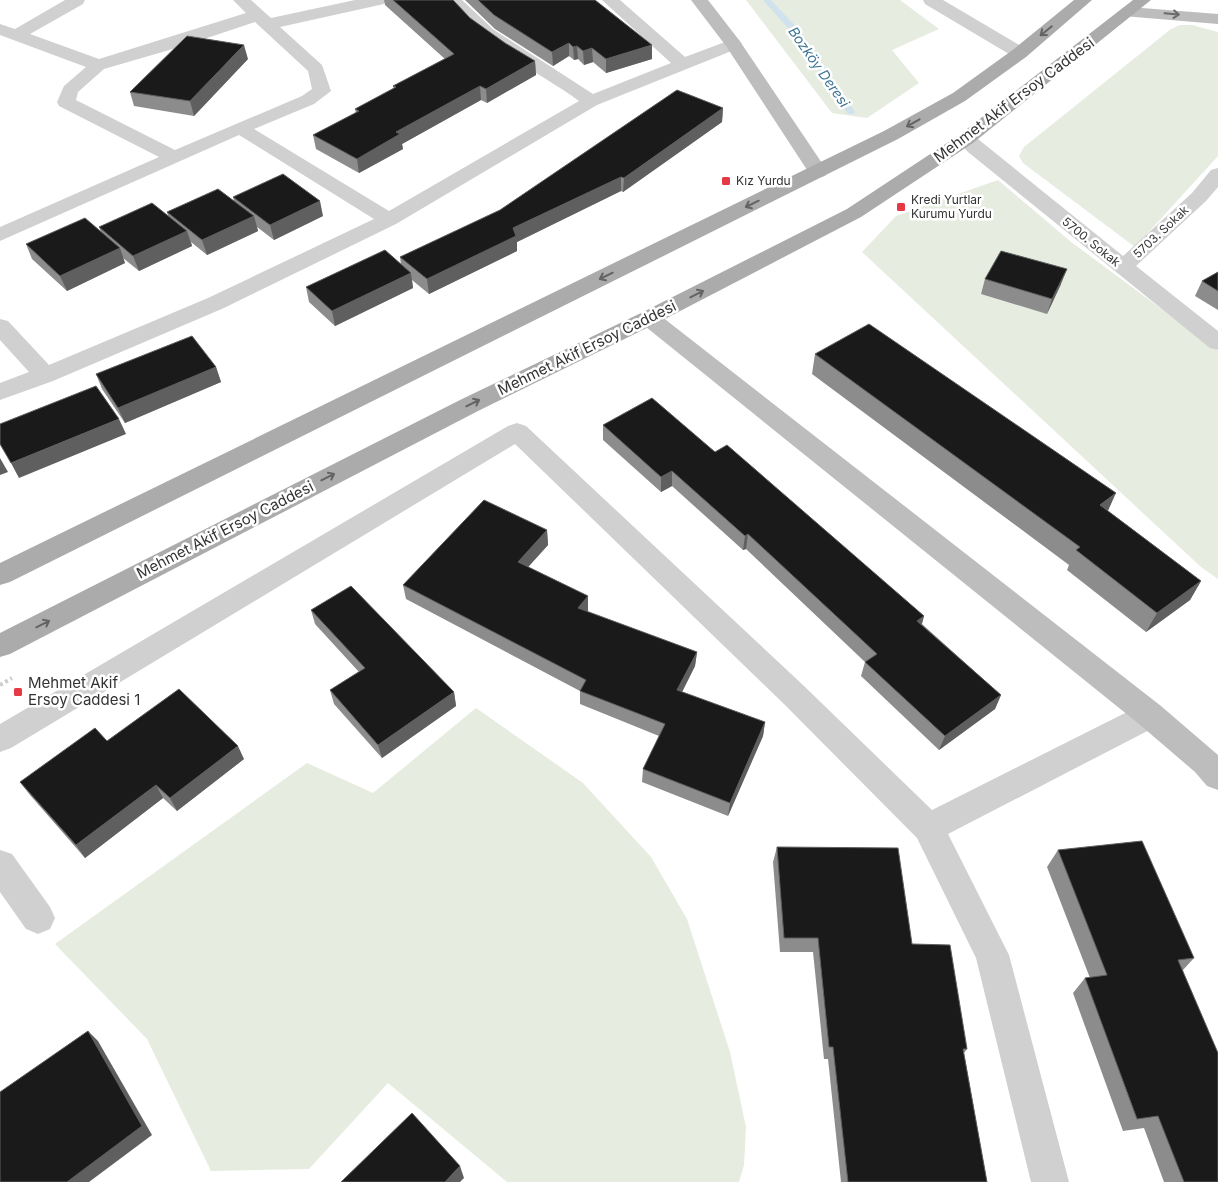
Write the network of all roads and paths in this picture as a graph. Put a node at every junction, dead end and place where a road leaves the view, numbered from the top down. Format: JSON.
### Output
{"nodes":[{"id":1,"x":77,"y":0,"type":"edge"},
{"id":2,"x":241,"y":0,"type":"edge"},
{"id":3,"x":378,"y":0,"type":"edge"},
{"id":4,"x":453,"y":0,"type":"edge"},
{"id":5,"x":610,"y":0,"type":"edge"},
{"id":6,"x":699,"y":0,"type":"edge"},
{"id":7,"x":931,"y":0,"type":"edge"},
{"id":8,"x":1084,"y":0,"type":"edge"},
{"id":9,"x":1182,"y":0,"type":"edge"},
{"id":10,"x":1136,"y":6,"type":"edge"},
{"id":11,"x":1217,"y":18,"type":"edge"},
{"id":12,"x":263,"y":19,"type":"junction"},
{"id":13,"x":8,"y":32,"type":"edge"},
{"id":14,"x":733,"y":44,"type":"junction"},
{"id":15,"x":1020,"y":53,"type":"junction"},
{"id":16,"x":683,"y":64,"type":"junction"},
{"id":17,"x":98,"y":65,"type":"junction"},
{"id":18,"x":591,"y":101,"type":"junction"},
{"id":19,"x":240,"y":128,"type":"junction"},
{"id":20,"x":966,"y":139,"type":"junction"},
{"id":21,"x":175,"y":157,"type":"junction"},
{"id":22,"x":818,"y":172,"type":"junction"},
{"id":23,"x":1218,"y":174,"type":"edge"},
{"id":24,"x":1209,"y":200,"type":"edge"},
{"id":25,"x":389,"y":220,"type":"junction"},
{"id":26,"x":0,"y":235,"type":"edge"},
{"id":27,"x":1123,"y":267,"type":"junction"},
{"id":28,"x":649,"y":318,"type":"junction"},
{"id":29,"x":0,"y":326,"type":"edge"},
{"id":30,"x":1218,"y":343,"type":"edge"},
{"id":31,"x":45,"y":375,"type":"junction"},
{"id":32,"x":0,"y":392,"type":"edge"},
{"id":33,"x":0,"y":575,"type":"edge"},
{"id":34,"x":0,"y":646,"type":"edge"},
{"id":35,"x":1150,"y":715,"type":"junction"},
{"id":36,"x":0,"y":740,"type":"edge"},
{"id":37,"x":1218,"y":776,"type":"edge"},
{"id":38,"x":928,"y":828,"type":"junction"},
{"id":39,"x":0,"y":865,"type":"edge"},
{"id":40,"x":38,"y":918,"type":"dead end"},
{"id":41,"x":1050,"y":1182,"type":"edge"}],
"edges":[{"from":1,"to":13,"type":"street"},
{"from":2,"to":12,"type":"street"},
{"from":3,"to":12,"type":"street"},
{"from":4,"to":18,"type":"street"},
{"from":5,"to":16,"type":"street"},
{"from":6,"to":14,"type":"street"},
{"from":7,"to":15,"type":"street"},
{"from":8,"to":15,"type":"main road","one_way":true},
{"from":9,"to":11,"type":"street"},
{"from":10,"to":11,"type":"street","one_way":true},
{"from":10,"to":20,"type":"main road","name":"Mehmet Akif Ersoy Caddesi"},
{"from":12,"to":17,"type":"street"},
{"from":12,"to":19,"type":"street"},
{"from":13,"to":17,"type":"street"},
{"from":14,"to":16,"type":"street"},
{"from":14,"to":22,"type":"street"},
{"from":15,"to":22,"type":"main road","one_way":true},
{"from":16,"to":18,"type":"street"},
{"from":17,"to":21,"type":"street"},
{"from":18,"to":25,"type":"street"},
{"from":19,"to":21,"type":"street"},
{"from":19,"to":25,"type":"street"},
{"from":20,"to":27,"type":"street","name":"5700. Sokak"},
{"from":28,"to":20,"type":"main road","name":"Mehmet Akif Ersoy Caddesi","one_way":true},
{"from":21,"to":26,"type":"street"},
{"from":22,"to":33,"type":"main road","one_way":true},
{"from":23,"to":24,"type":"street","name":"5703. Sokak"},
{"from":24,"to":27,"type":"street","name":"5703. Sokak"},
{"from":25,"to":31,"type":"street"},
{"from":27,"to":30,"type":"street","name":"5700. Sokak"},
{"from":34,"to":28,"type":"main road","name":"Mehmet Akif Ersoy Caddesi","one_way":true},
{"from":28,"to":35,"type":"street"},
{"from":29,"to":31,"type":"street"},
{"from":31,"to":32,"type":"street"},
{"from":35,"to":37,"type":"street"},
{"from":35,"to":38,"type":"street"},
{"from":36,"to":38,"type":"street"},
{"from":38,"to":41,"type":"street"},
{"from":39,"to":40,"type":"street"}]}
